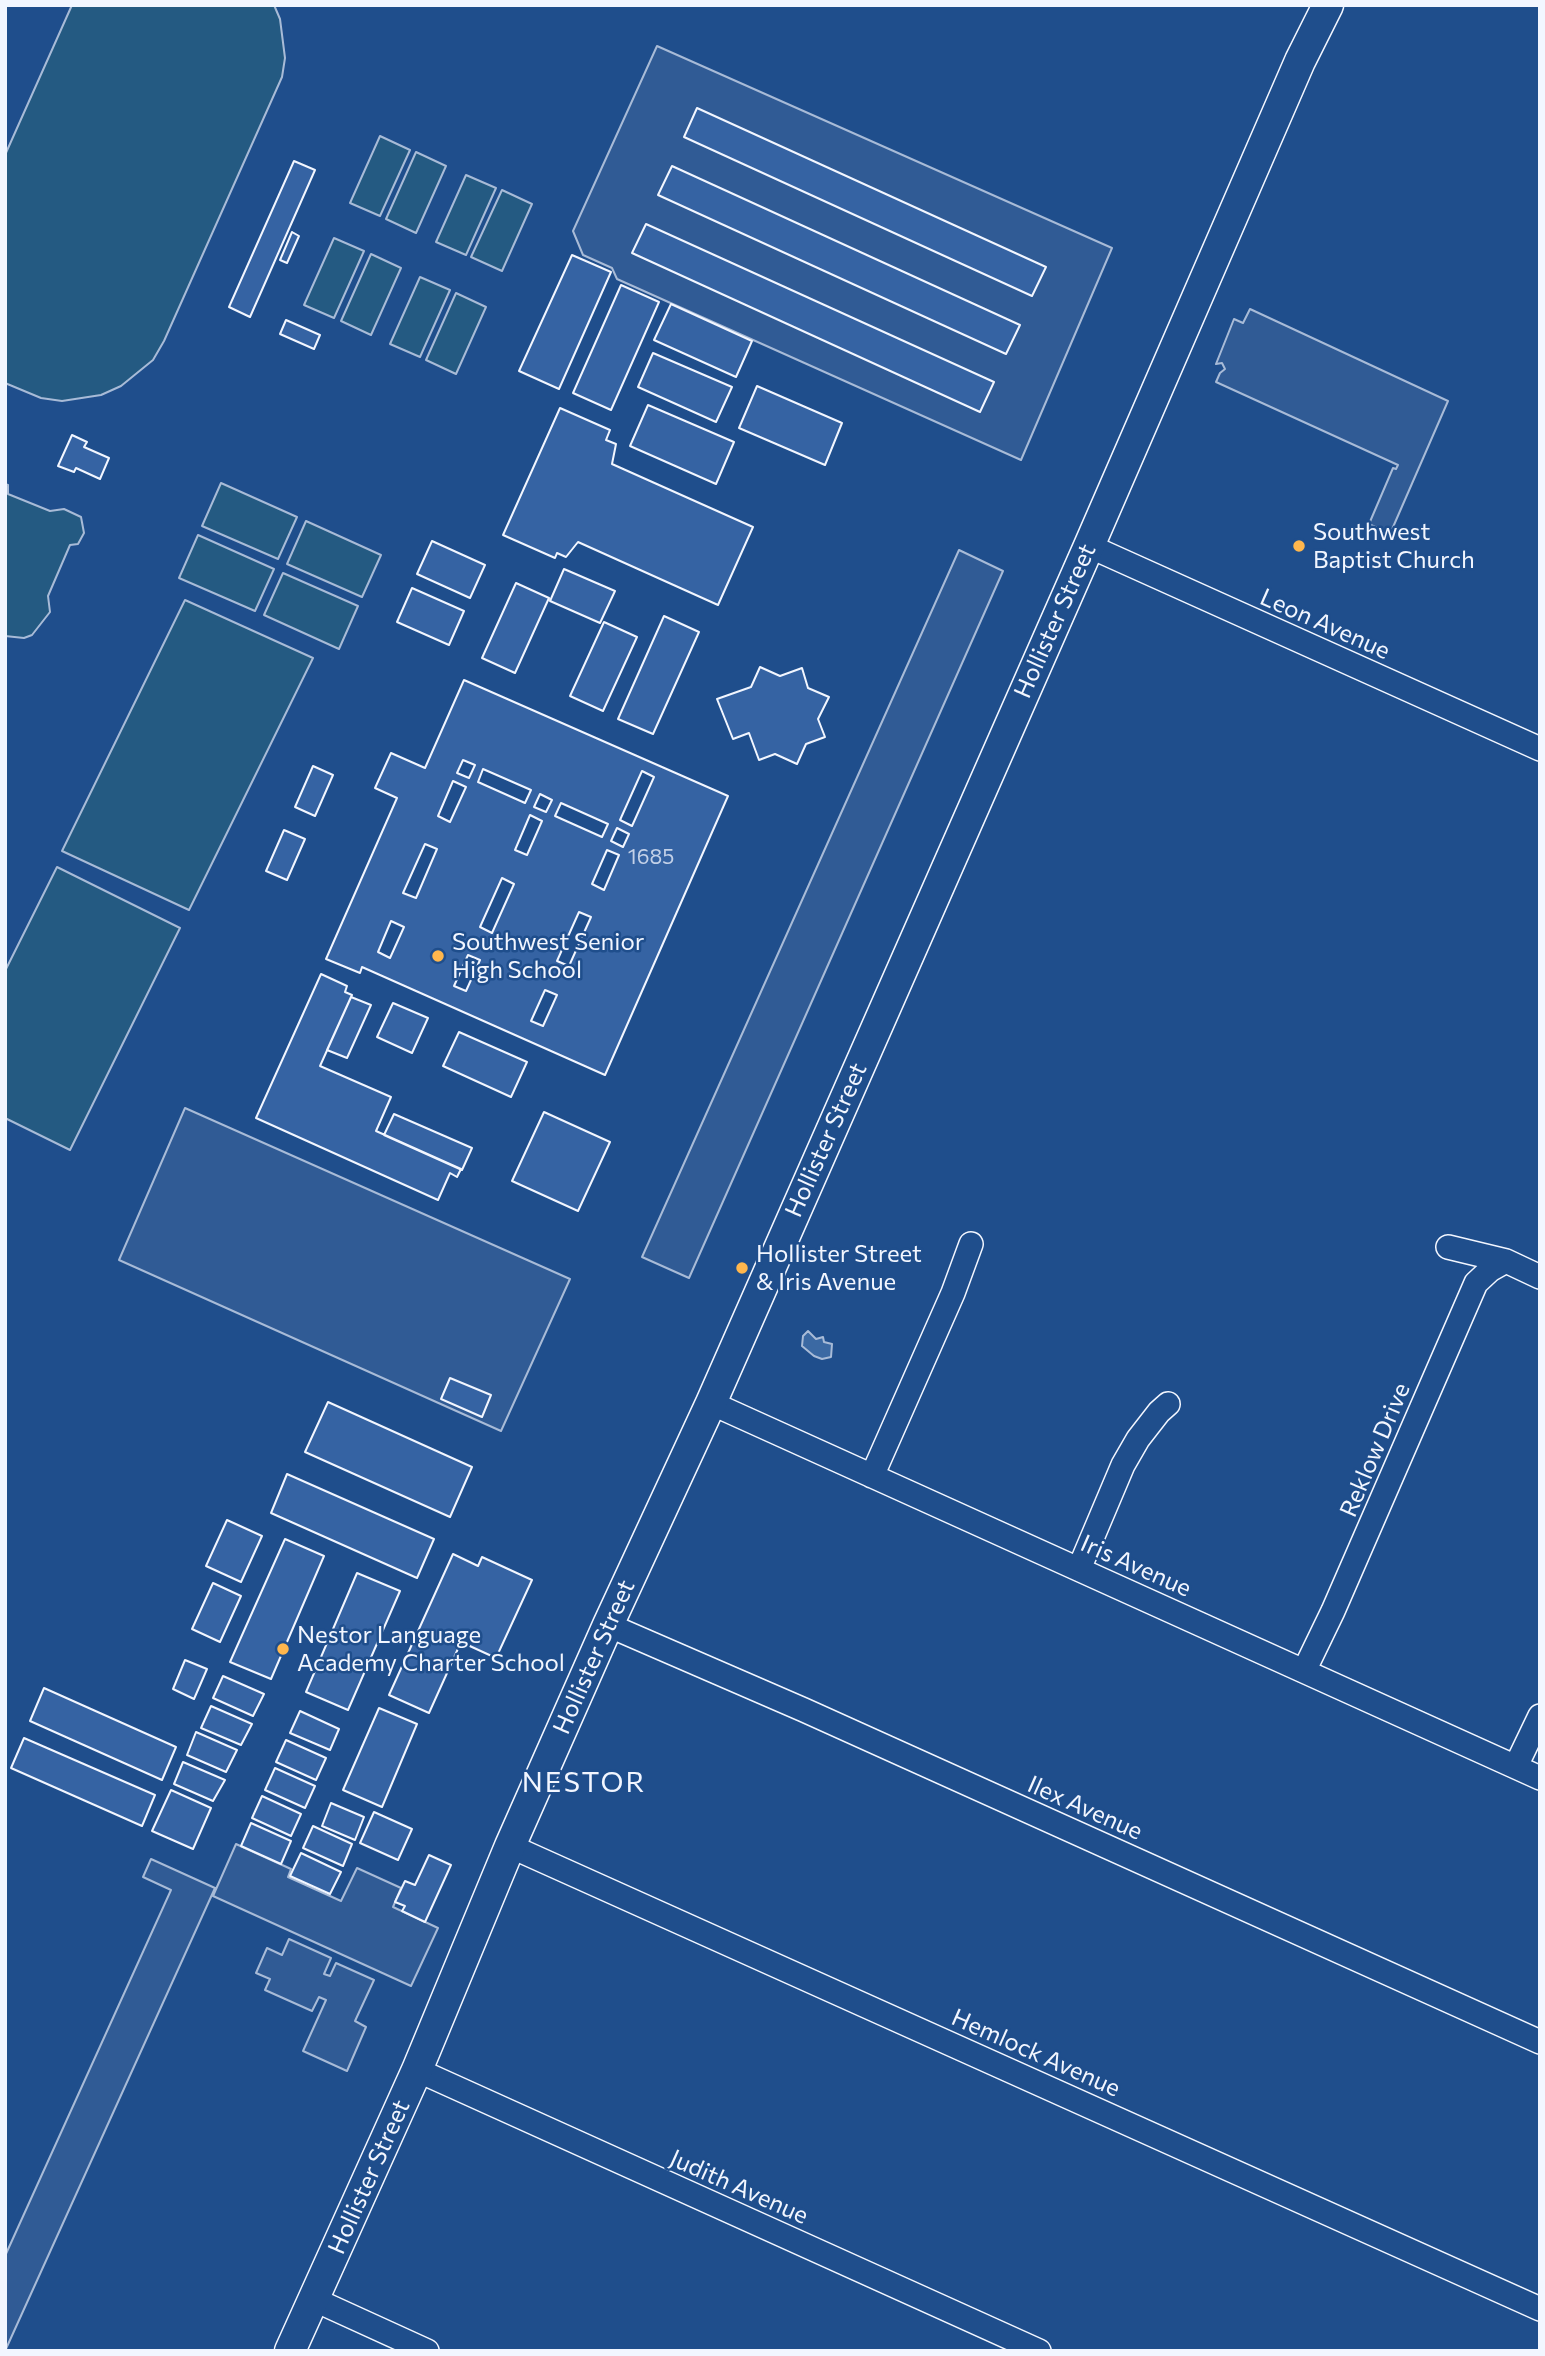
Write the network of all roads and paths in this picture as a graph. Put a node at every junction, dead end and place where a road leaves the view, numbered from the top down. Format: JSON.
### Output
{"nodes":[{"id":1,"x":1328,"y":5,"type":"edge"},
{"id":2,"x":1089,"y":546,"type":"junction"},
{"id":3,"x":1540,"y":749,"type":"edge"},
{"id":4,"x":971,"y":1244,"type":"dead end"},
{"id":5,"x":1448,"y":1247,"type":"dead end"},
{"id":6,"x":1506,"y":1261,"type":"junction"},
{"id":7,"x":1540,"y":1277,"type":"edge"},
{"id":8,"x":710,"y":1403,"type":"junction"},
{"id":9,"x":1168,"y":1404,"type":"dead end"},
{"id":10,"x":872,"y":1476,"type":"junction"},
{"id":11,"x":1079,"y":1569,"type":"junction"},
{"id":12,"x":608,"y":1625,"type":"junction"},
{"id":13,"x":1304,"y":1671,"type":"junction"},
{"id":14,"x":1540,"y":1716,"type":"edge"},
{"id":15,"x":1516,"y":1766,"type":"junction"},
{"id":16,"x":1540,"y":1778,"type":"edge"},
{"id":17,"x":510,"y":1846,"type":"junction"},
{"id":18,"x":1540,"y":2042,"type":"edge"},
{"id":19,"x":417,"y":2070,"type":"junction"},
{"id":20,"x":313,"y":2299,"type":"junction"},
{"id":21,"x":1540,"y":2309,"type":"edge"},
{"id":22,"x":290,"y":2351,"type":"edge"},
{"id":23,"x":427,"y":2351,"type":"edge"},
{"id":24,"x":1039,"y":2351,"type":"edge"}],
"edges":[{"from":1,"to":2,"type":"main road","name":"Hollister Street"},
{"from":2,"to":3,"type":"street","name":"Leon Avenue"},
{"from":2,"to":8,"type":"main road","name":"Hollister Street"},
{"from":4,"to":10,"type":"street"},
{"from":5,"to":6,"type":"street"},
{"from":6,"to":7,"type":"street"},
{"from":6,"to":13,"type":"street","name":"Reklow Drive"},
{"from":8,"to":10,"type":"street","name":"Iris Avenue"},
{"from":8,"to":12,"type":"main road","name":"Hollister Street"},
{"from":9,"to":11,"type":"street"},
{"from":10,"to":11,"type":"street","name":"Iris Avenue"},
{"from":11,"to":13,"type":"street","name":"Iris Avenue"},
{"from":12,"to":17,"type":"main road","name":"Hollister Street"},
{"from":12,"to":18,"type":"street","name":"Ilex Avenue"},
{"from":13,"to":15,"type":"street","name":"Iris Avenue"},
{"from":14,"to":15,"type":"street"},
{"from":15,"to":16,"type":"street","name":"Iris Avenue"},
{"from":17,"to":19,"type":"main road","name":"Hollister Street"},
{"from":17,"to":21,"type":"street","name":"Hemlock Avenue"},
{"from":19,"to":20,"type":"main road","name":"Hollister Street"},
{"from":19,"to":24,"type":"street","name":"Judith Avenue"},
{"from":20,"to":22,"type":"main road","name":"Hollister Street"},
{"from":20,"to":23,"type":"street"}]}
